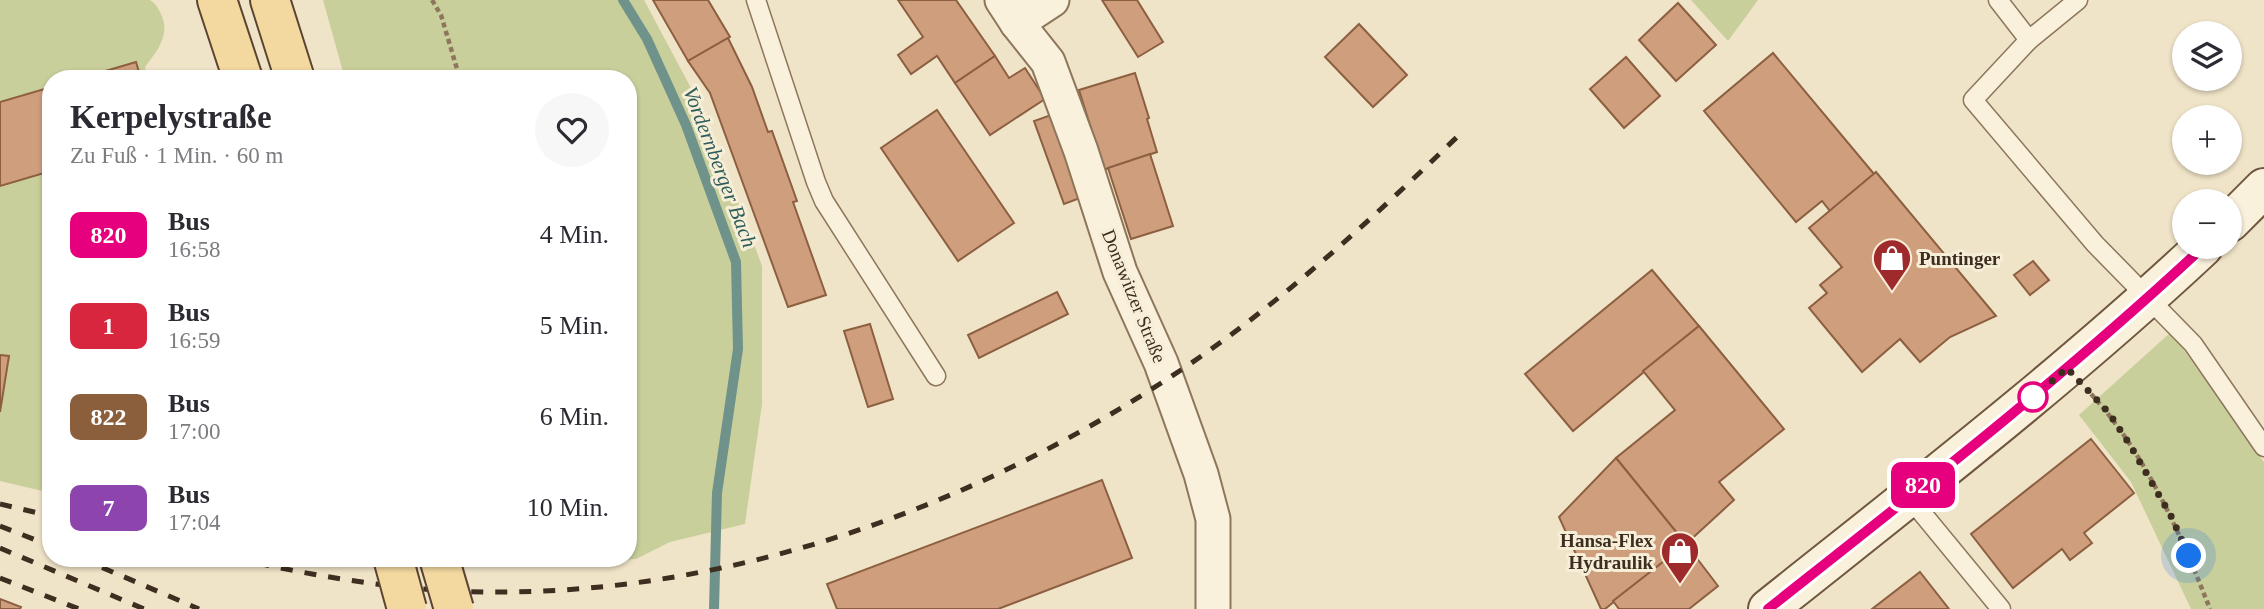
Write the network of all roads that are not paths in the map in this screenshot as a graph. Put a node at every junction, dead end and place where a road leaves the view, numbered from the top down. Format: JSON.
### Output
{"nodes":[{"id":1,"x":217,"y":0,"type":"edge"},
{"id":2,"x":270,"y":0,"type":"edge"},
{"id":3,"x":755,"y":0,"type":"edge"},
{"id":4,"x":1052,"y":0,"type":"edge"},
{"id":5,"x":1998,"y":0,"type":"edge"},
{"id":6,"x":2078,"y":0,"type":"edge"},
{"id":7,"x":1009,"y":11,"type":"edge"},
{"id":8,"x":2029,"y":40,"type":"junction"},
{"id":9,"x":240,"y":70,"type":"edge"},
{"id":10,"x":292,"y":70,"type":"edge"},
{"id":11,"x":2264,"y":188,"type":"edge"},
{"id":12,"x":2242,"y":210,"type":"edge"},
{"id":13,"x":2190,"y":259,"type":"edge"},
{"id":14,"x":2149,"y":297,"type":"junction"},
{"id":15,"x":936,"y":376,"type":"dead end"},
{"id":16,"x":2264,"y":447,"type":"edge"},
{"id":17,"x":1908,"y":496,"type":"junction"},
{"id":18,"x":395,"y":567,"type":"edge"},
{"id":19,"x":442,"y":567,"type":"edge"},
{"id":20,"x":407,"y":609,"type":"edge"},
{"id":21,"x":454,"y":609,"type":"edge"},
{"id":22,"x":1213,"y":609,"type":"edge"},
{"id":23,"x":1768,"y":609,"type":"edge"},
{"id":24,"x":2001,"y":609,"type":"edge"}],
"edges":[{"from":1,"to":9,"type":"main road"},
{"from":2,"to":10,"type":"main road"},
{"from":3,"to":15,"type":"lane"},
{"from":4,"to":7,"type":"street"},
{"from":5,"to":8,"type":"lane"},
{"from":6,"to":8,"type":"lane"},
{"from":7,"to":22,"type":"street","name":"Donawitzer Straße"},
{"from":8,"to":14,"type":"lane"},
{"from":11,"to":12,"type":"main road"},
{"from":13,"to":14,"type":"main road"},
{"from":14,"to":16,"type":"lane"},
{"from":14,"to":17,"type":"main road"},
{"from":17,"to":23,"type":"main road"},
{"from":17,"to":24,"type":"lane"},
{"from":18,"to":20,"type":"main road","bridge":true},
{"from":19,"to":21,"type":"main road","bridge":true}]}
